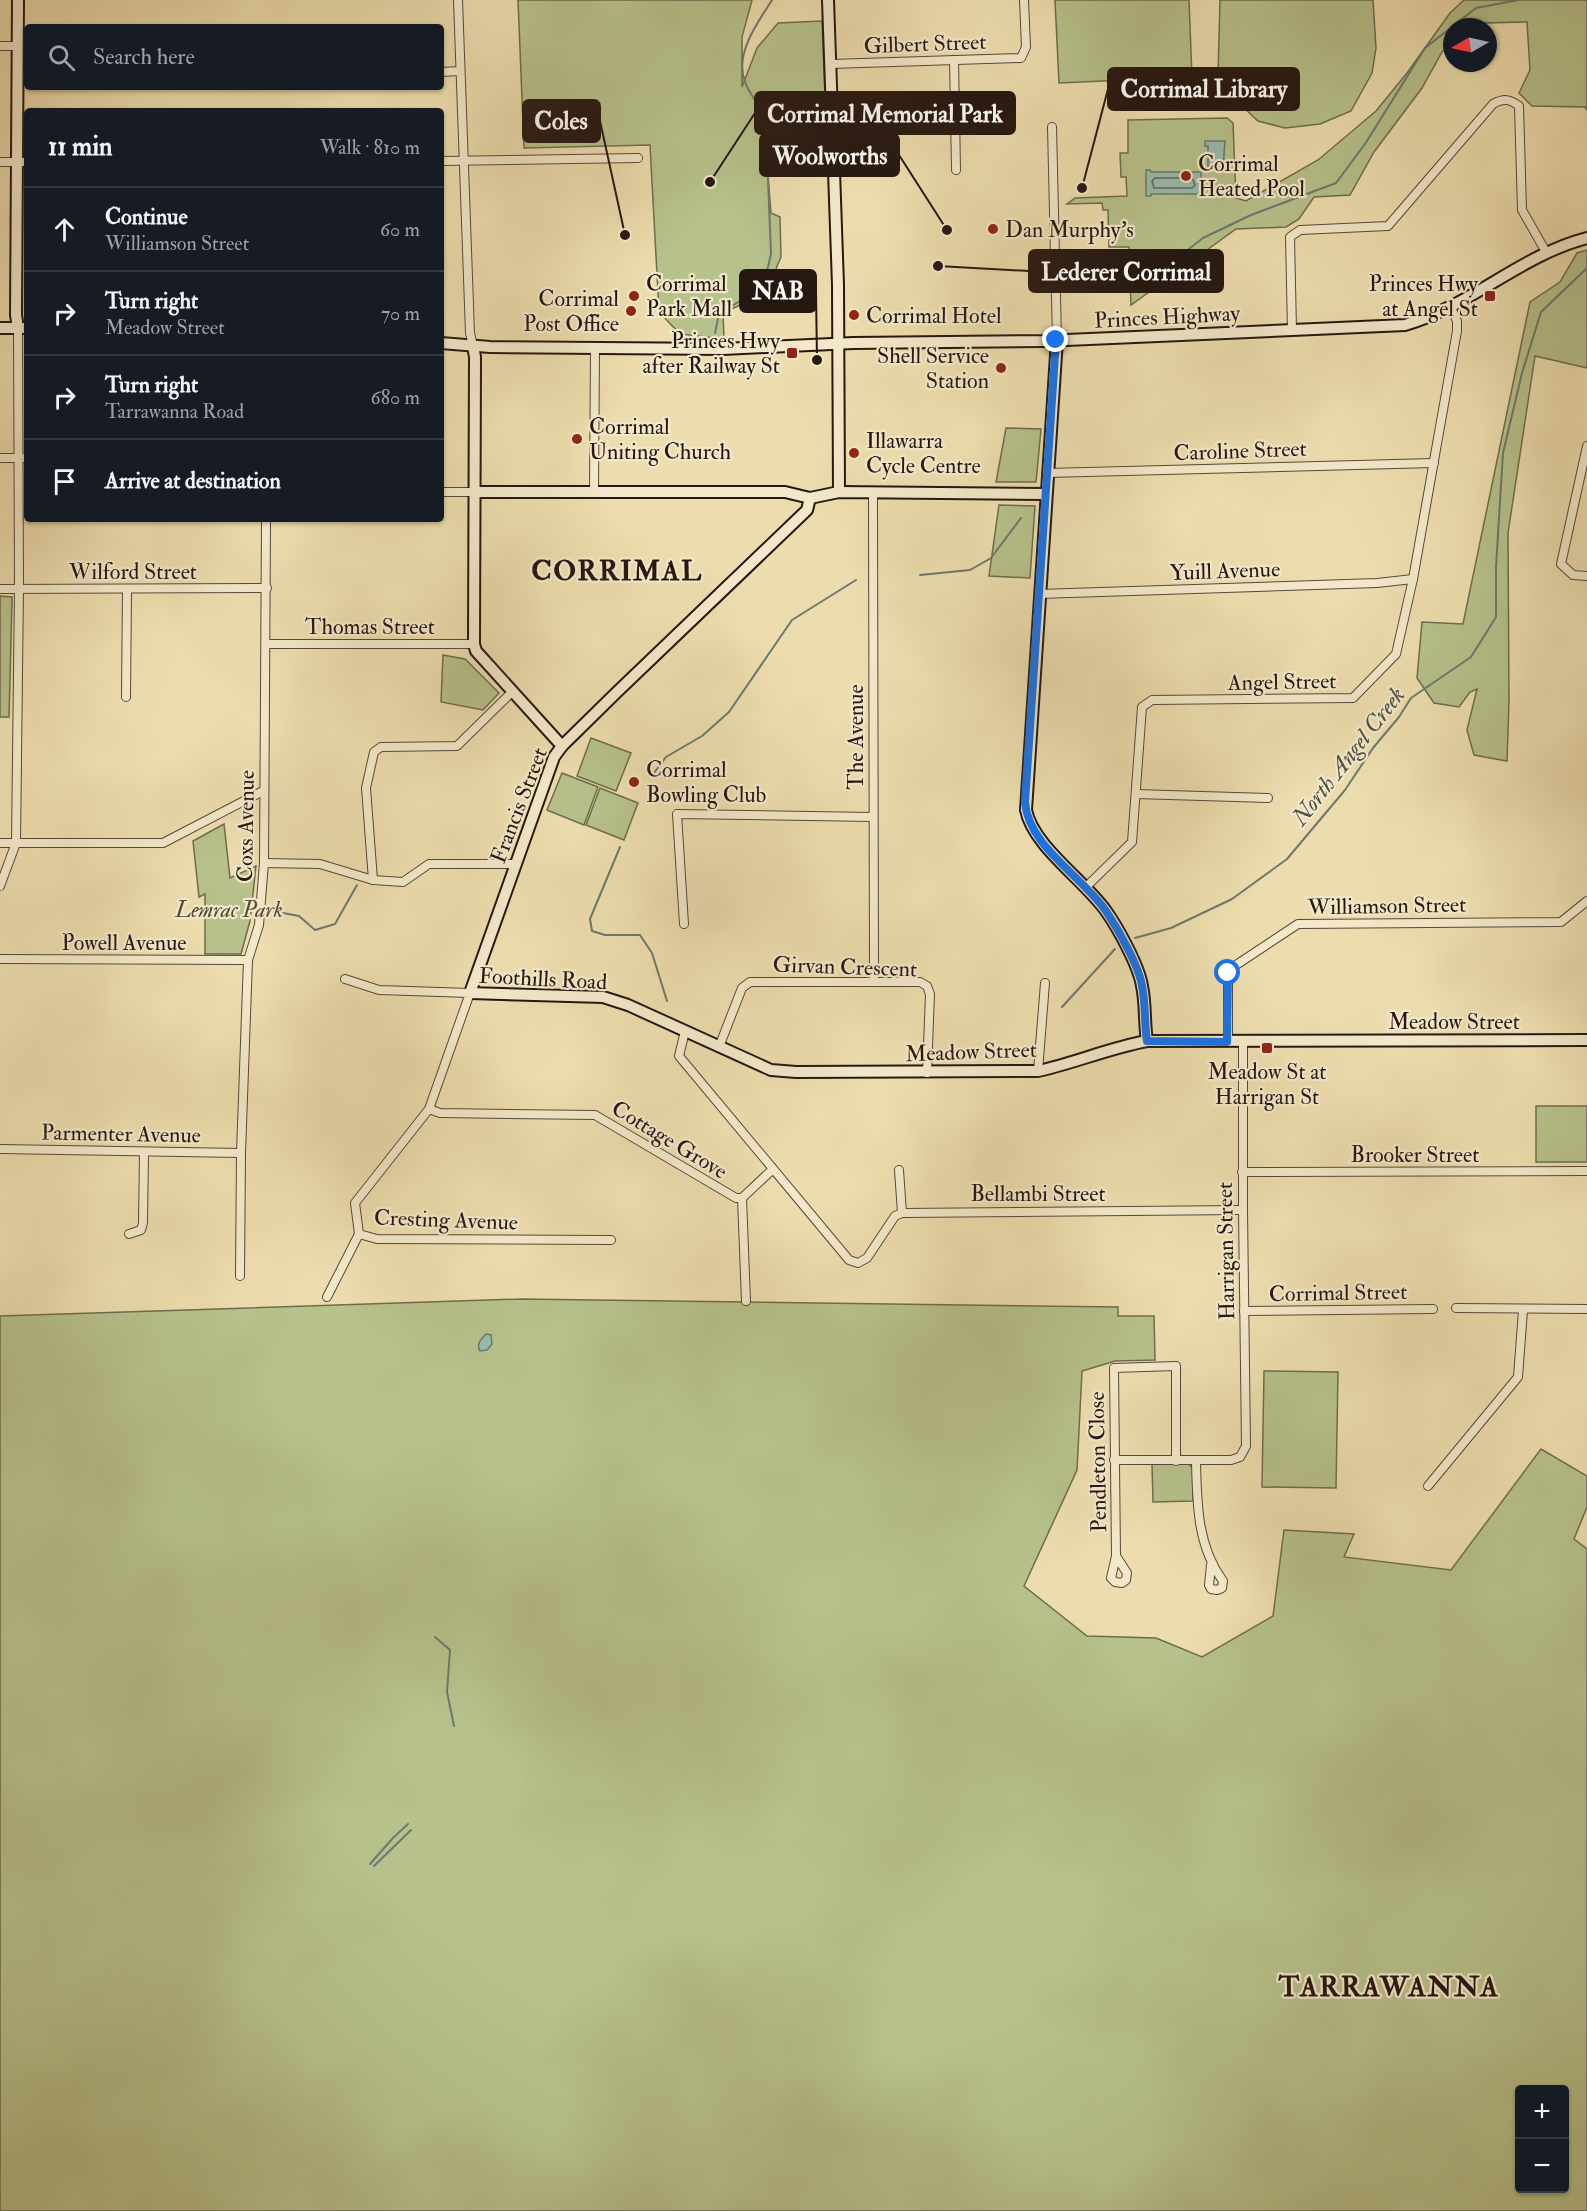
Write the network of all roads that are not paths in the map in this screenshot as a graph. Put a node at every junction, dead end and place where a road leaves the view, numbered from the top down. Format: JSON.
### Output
{"nodes":[{"id":1,"x":18,"y":0,"type":"edge"},
{"id":2,"x":458,"y":0,"type":"edge"},
{"id":3,"x":1024,"y":0,"type":"edge"},
{"id":4,"x":829,"y":2,"type":"edge"},
{"id":5,"x":0,"y":46,"type":"edge"},
{"id":6,"x":17,"y":46,"type":"junction"},
{"id":7,"x":954,"y":60,"type":"junction"},
{"id":8,"x":831,"y":64,"type":"junction"},
{"id":9,"x":460,"y":71,"type":"junction"},
{"id":10,"x":444,"y":72,"type":"edge"},
{"id":11,"x":1052,"y":127,"type":"dead end"},
{"id":12,"x":638,"y":158,"type":"dead end"},
{"id":13,"x":464,"y":160,"type":"junction"},
{"id":14,"x":444,"y":161,"type":"edge"},
{"id":15,"x":0,"y":162,"type":"edge"},
{"id":16,"x":22,"y":162,"type":"edge"},
{"id":17,"x":956,"y":170,"type":"dead end"},
{"id":18,"x":1587,"y":238,"type":"edge"},
{"id":19,"x":1546,"y":252,"type":"junction"},
{"id":20,"x":1451,"y":308,"type":"junction"},
{"id":21,"x":0,"y":328,"type":"edge"},
{"id":22,"x":22,"y":328,"type":"edge"},
{"id":23,"x":1292,"y":330,"type":"junction"},
{"id":24,"x":1056,"y":340,"type":"junction"},
{"id":25,"x":444,"y":343,"type":"edge"},
{"id":26,"x":840,"y":343,"type":"junction"},
{"id":27,"x":473,"y":346,"type":"junction"},
{"id":28,"x":594,"y":347,"type":"junction"},
{"id":29,"x":1587,"y":446,"type":"edge"},
{"id":30,"x":0,"y":458,"type":"edge"},
{"id":31,"x":23,"y":458,"type":"edge"},
{"id":32,"x":1434,"y":463,"type":"junction"},
{"id":33,"x":1047,"y":473,"type":"junction"},
{"id":34,"x":444,"y":492,"type":"edge"},
{"id":35,"x":473,"y":492,"type":"junction"},
{"id":36,"x":594,"y":492,"type":"junction"},
{"id":37,"x":839,"y":492,"type":"junction"},
{"id":38,"x":873,"y":494,"type":"junction"},
{"id":39,"x":1046,"y":494,"type":"junction"},
{"id":40,"x":810,"y":498,"type":"junction"},
{"id":41,"x":266,"y":522,"type":"edge"},
{"id":42,"x":1587,"y":576,"type":"edge"},
{"id":43,"x":1413,"y":579,"type":"junction"},
{"id":44,"x":267,"y":588,"type":"junction"},
{"id":45,"x":0,"y":589,"type":"edge"},
{"id":46,"x":19,"y":589,"type":"junction"},
{"id":47,"x":127,"y":589,"type":"junction"},
{"id":48,"x":1039,"y":594,"type":"junction"},
{"id":49,"x":266,"y":644,"type":"junction"},
{"id":50,"x":474,"y":644,"type":"junction"},
{"id":51,"x":512,"y":692,"type":"junction"},
{"id":52,"x":126,"y":698,"type":"dead end"},
{"id":53,"x":562,"y":746,"type":"junction"},
{"id":54,"x":263,"y":791,"type":"junction"},
{"id":55,"x":1136,"y":794,"type":"junction"},
{"id":56,"x":1268,"y":798,"type":"dead end"},
{"id":57,"x":873,"y":817,"type":"junction"},
{"id":58,"x":0,"y":843,"type":"edge"},
{"id":59,"x":16,"y":843,"type":"junction"},
{"id":60,"x":264,"y":863,"type":"junction"},
{"id":61,"x":516,"y":864,"type":"junction"},
{"id":62,"x":373,"y":880,"type":"junction"},
{"id":63,"x":0,"y":886,"type":"edge"},
{"id":64,"x":1086,"y":887,"type":"junction"},
{"id":65,"x":1587,"y":900,"type":"edge"},
{"id":66,"x":684,"y":924,"type":"dead end"},
{"id":67,"x":0,"y":959,"type":"edge"},
{"id":68,"x":248,"y":960,"type":"junction"},
{"id":69,"x":345,"y":979,"type":"dead end"},
{"id":70,"x":873,"y":980,"type":"junction"},
{"id":71,"x":1045,"y":983,"type":"dead end"},
{"id":72,"x":470,"y":993,"type":"junction"},
{"id":73,"x":685,"y":1031,"type":"junction"},
{"id":74,"x":1587,"y":1040,"type":"edge"},
{"id":75,"x":1147,"y":1041,"type":"junction"},
{"id":76,"x":1227,"y":1042,"type":"junction"},
{"id":77,"x":1243,"y":1042,"type":"junction"},
{"id":78,"x":719,"y":1047,"type":"junction"},
{"id":79,"x":1038,"y":1071,"type":"junction"},
{"id":80,"x":927,"y":1073,"type":"junction"},
{"id":81,"x":429,"y":1109,"type":"junction"},
{"id":82,"x":0,"y":1149,"type":"edge"},
{"id":83,"x":144,"y":1152,"type":"junction"},
{"id":84,"x":241,"y":1153,"type":"junction"},
{"id":85,"x":773,"y":1169,"type":"junction"},
{"id":86,"x":898,"y":1170,"type":"dead end"},
{"id":87,"x":1242,"y":1172,"type":"junction"},
{"id":88,"x":1587,"y":1172,"type":"edge"},
{"id":89,"x":742,"y":1198,"type":"junction"},
{"id":90,"x":1242,"y":1210,"type":"junction"},
{"id":91,"x":902,"y":1213,"type":"junction"},
{"id":92,"x":141,"y":1230,"type":"junction"},
{"id":93,"x":129,"y":1234,"type":"dead end"},
{"id":94,"x":359,"y":1234,"type":"junction"},
{"id":95,"x":149,"y":1235,"type":"dead end"},
{"id":96,"x":611,"y":1240,"type":"dead end"},
{"id":97,"x":240,"y":1276,"type":"dead end"},
{"id":98,"x":327,"y":1297,"type":"dead end"},
{"id":99,"x":746,"y":1301,"type":"dead end"},
{"id":100,"x":1456,"y":1308,"type":"dead end"},
{"id":101,"x":1433,"y":1309,"type":"dead end"},
{"id":102,"x":1523,"y":1310,"type":"junction"},
{"id":103,"x":1587,"y":1310,"type":"edge"},
{"id":104,"x":1244,"y":1311,"type":"junction"},
{"id":105,"x":1114,"y":1460,"type":"junction"},
{"id":106,"x":1176,"y":1461,"type":"junction"},
{"id":107,"x":1196,"y":1461,"type":"junction"},
{"id":108,"x":1428,"y":1486,"type":"dead end"},
{"id":109,"x":1116,"y":1556,"type":"dead end"},
{"id":110,"x":1211,"y":1565,"type":"dead end"}],
"edges":[{"from":1,"to":6,"type":"main road"},
{"from":2,"to":9,"type":"street"},
{"from":3,"to":7,"type":"street","name":"Gilbert Street"},
{"from":4,"to":8,"type":"main road"},
{"from":5,"to":6,"type":"street"},
{"from":6,"to":16,"type":"main road"},
{"from":7,"to":8,"type":"street","name":"Gilbert Street"},
{"from":7,"to":17,"type":"street"},
{"from":8,"to":26,"type":"main road"},
{"from":9,"to":10,"type":"street"},
{"from":9,"to":13,"type":"street"},
{"from":11,"to":24,"type":"street"},
{"from":12,"to":13,"type":"street"},
{"from":13,"to":14,"type":"street"},
{"from":13,"to":27,"type":"street"},
{"from":15,"to":16,"type":"street"},
{"from":16,"to":22,"type":"main road"},
{"from":18,"to":19,"type":"main road","name":"Princes Highway"},
{"from":19,"to":20,"type":"main road","name":"Princes Highway"},
{"from":19,"to":23,"type":"street"},
{"from":20,"to":23,"type":"main road","name":"Princes Highway"},
{"from":20,"to":32,"type":"street","name":"Angel Street"},
{"from":21,"to":22,"type":"main road"},
{"from":22,"to":31,"type":"street"},
{"from":23,"to":24,"type":"main road","name":"Princes Highway"},
{"from":24,"to":26,"type":"main road","name":"Princes Highway"},
{"from":24,"to":33,"type":"main road"},
{"from":25,"to":27,"type":"main road","name":"Princes Highway"},
{"from":26,"to":28,"type":"main road","name":"Princes Highway"},
{"from":26,"to":37,"type":"main road"},
{"from":27,"to":28,"type":"main road","name":"Princes Highway"},
{"from":27,"to":35,"type":"main road"},
{"from":28,"to":36,"type":"street"},
{"from":29,"to":42,"type":"street"},
{"from":30,"to":31,"type":"street"},
{"from":31,"to":46,"type":"street"},
{"from":32,"to":33,"type":"street","name":"Caroline Street"},
{"from":32,"to":43,"type":"street","name":"Angel Street"},
{"from":33,"to":39,"type":"main road"},
{"from":34,"to":35,"type":"street"},
{"from":35,"to":36,"type":"main road"},
{"from":35,"to":50,"type":"main road"},
{"from":36,"to":40,"type":"main road"},
{"from":37,"to":38,"type":"main road"},
{"from":37,"to":40,"type":"main road"},
{"from":38,"to":39,"type":"main road"},
{"from":38,"to":57,"type":"street","name":"The Avenue"},
{"from":39,"to":48,"type":"main road"},
{"from":40,"to":53,"type":"main road","name":"Francis Street"},
{"from":41,"to":44,"type":"street","name":"Coxs Avenue"},
{"from":43,"to":48,"type":"street","name":"Yuill Avenue"},
{"from":43,"to":55,"type":"street","name":"Angel Street"},
{"from":44,"to":47,"type":"street","name":"Wilford Street"},
{"from":44,"to":49,"type":"street","name":"Coxs Avenue"},
{"from":45,"to":46,"type":"street","name":"Wilford Street"},
{"from":46,"to":47,"type":"street","name":"Wilford Street"},
{"from":46,"to":59,"type":"street"},
{"from":47,"to":52,"type":"street"},
{"from":48,"to":64,"type":"main road"},
{"from":49,"to":50,"type":"street","name":"Thomas Street"},
{"from":49,"to":54,"type":"street","name":"Coxs Avenue"},
{"from":50,"to":51,"type":"main road"},
{"from":51,"to":53,"type":"main road"},
{"from":51,"to":62,"type":"street"},
{"from":53,"to":61,"type":"main road","name":"Francis Street"},
{"from":54,"to":59,"type":"street"},
{"from":54,"to":60,"type":"street","name":"Coxs Avenue"},
{"from":55,"to":56,"type":"street"},
{"from":55,"to":64,"type":"street","name":"Angel Street"},
{"from":57,"to":66,"type":"street"},
{"from":57,"to":70,"type":"street","name":"The Avenue"},
{"from":58,"to":59,"type":"street"},
{"from":59,"to":63,"type":"street"},
{"from":60,"to":62,"type":"street"},
{"from":60,"to":68,"type":"street","name":"Coxs Avenue"},
{"from":61,"to":62,"type":"street"},
{"from":61,"to":72,"type":"main road","name":"Francis Street"},
{"from":64,"to":75,"type":"main road"},
{"from":65,"to":76,"type":"street","name":"Williamson Street"},
{"from":67,"to":68,"type":"street","name":"Powell Avenue"},
{"from":68,"to":84,"type":"street","name":"Coxs Avenue"},
{"from":69,"to":72,"type":"street","name":"Foothills Road"},
{"from":70,"to":78,"type":"street","name":"Girvan Crescent"},
{"from":70,"to":80,"type":"street","name":"Girvan Crescent"},
{"from":71,"to":79,"type":"street"},
{"from":72,"to":73,"type":"main road","name":"Foothills Road"},
{"from":72,"to":81,"type":"street","name":"Francis Street"},
{"from":73,"to":78,"type":"main road","name":"Meadow Street"},
{"from":73,"to":85,"type":"street"},
{"from":74,"to":77,"type":"main road","name":"Meadow Street"},
{"from":75,"to":76,"type":"main road","name":"Meadow Street"},
{"from":75,"to":79,"type":"main road","name":"Meadow Street"},
{"from":76,"to":77,"type":"main road","name":"Meadow Street"},
{"from":77,"to":87,"type":"street","name":"Harrigan Street"},
{"from":78,"to":80,"type":"main road","name":"Meadow Street"},
{"from":79,"to":80,"type":"main road","name":"Meadow Street"},
{"from":81,"to":89,"type":"street","name":"Cottage Grove"},
{"from":81,"to":94,"type":"street","name":"Cresting Avenue"},
{"from":82,"to":83,"type":"street","name":"Parmenter Avenue"},
{"from":83,"to":84,"type":"street","name":"Parmenter Avenue"},
{"from":83,"to":92,"type":"street"},
{"from":84,"to":97,"type":"street","name":"Coxs Avenue"},
{"from":85,"to":89,"type":"street","name":"Cottage Grove"},
{"from":85,"to":91,"type":"street"},
{"from":86,"to":91,"type":"street"},
{"from":87,"to":88,"type":"street","name":"Brooker Street"},
{"from":87,"to":90,"type":"street","name":"Harrigan Street"},
{"from":89,"to":99,"type":"street"},
{"from":90,"to":91,"type":"street","name":"Bellambi Street"},
{"from":90,"to":104,"type":"street","name":"Harrigan Street"},
{"from":92,"to":93,"type":"street"},
{"from":92,"to":95,"type":"street"},
{"from":94,"to":96,"type":"street","name":"Cresting Avenue"},
{"from":94,"to":98,"type":"street"},
{"from":100,"to":102,"type":"street"},
{"from":101,"to":104,"type":"street","name":"Corrimal Street"},
{"from":102,"to":103,"type":"street"},
{"from":102,"to":108,"type":"street"},
{"from":104,"to":107,"type":"street","name":"Harrigan Street"},
{"from":105,"to":106,"type":"street"},
{"from":105,"to":106,"type":"street","name":"Pendleton Close"},
{"from":105,"to":109,"type":"street","name":"Pendleton Close"},
{"from":106,"to":107,"type":"street"},
{"from":107,"to":110,"type":"street"}]}
